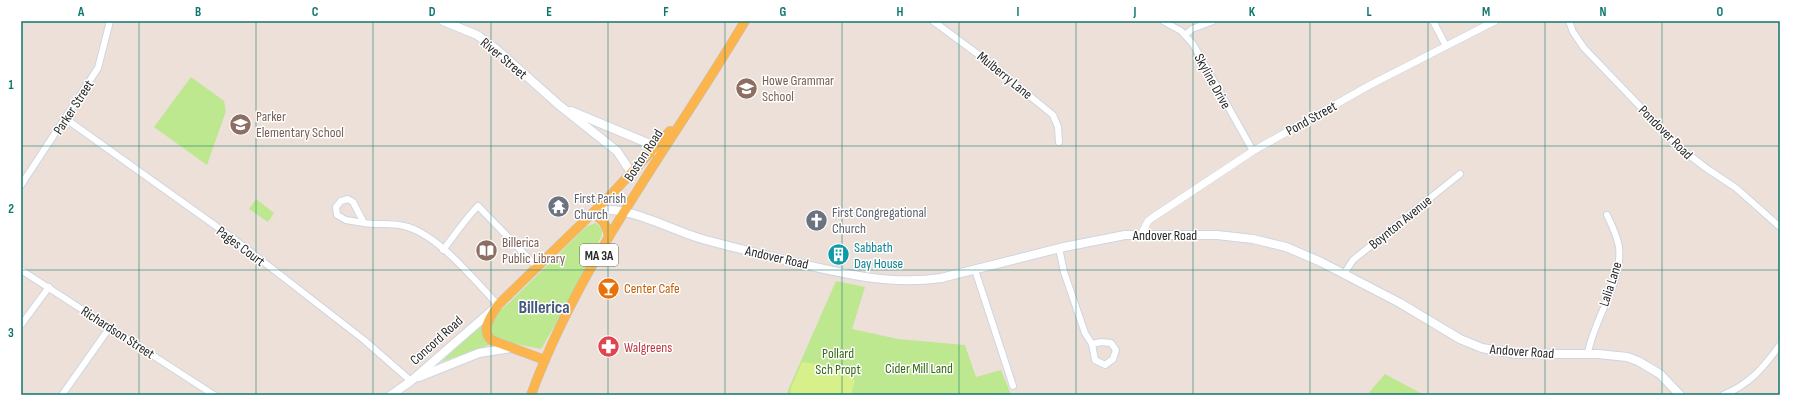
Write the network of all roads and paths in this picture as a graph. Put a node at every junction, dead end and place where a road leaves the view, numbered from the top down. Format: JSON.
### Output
{"nodes":[{"id":1,"x":110,"y":21,"type":"edge"},
{"id":2,"x":443,"y":21,"type":"edge"},
{"id":3,"x":745,"y":21,"type":"edge"},
{"id":4,"x":933,"y":21,"type":"edge"},
{"id":5,"x":1163,"y":21,"type":"edge"},
{"id":6,"x":1213,"y":21,"type":"edge"},
{"id":7,"x":1433,"y":21,"type":"edge"},
{"id":8,"x":1495,"y":21,"type":"edge"},
{"id":9,"x":1569,"y":21,"type":"edge"},
{"id":10,"x":1185,"y":35,"type":"junction"},
{"id":11,"x":1446,"y":46,"type":"junction"},
{"id":12,"x":559,"y":105,"type":"junction"},
{"id":13,"x":66,"y":119,"type":"junction"},
{"id":14,"x":1059,"y":142,"type":"dead end"},
{"id":15,"x":658,"y":151,"type":"junction"},
{"id":16,"x":1253,"y":151,"type":"junction"},
{"id":17,"x":632,"y":174,"type":"junction"},
{"id":18,"x":1460,"y":174,"type":"dead end"},
{"id":19,"x":21,"y":185,"type":"edge"},
{"id":20,"x":624,"y":212,"type":"junction"},
{"id":21,"x":592,"y":214,"type":"junction"},
{"id":22,"x":1607,"y":215,"type":"dead end"},
{"id":23,"x":364,"y":223,"type":"junction"},
{"id":24,"x":1780,"y":227,"type":"edge"},
{"id":25,"x":1141,"y":235,"type":"junction"},
{"id":26,"x":609,"y":236,"type":"junction"},
{"id":27,"x":1058,"y":248,"type":"junction"},
{"id":28,"x":443,"y":250,"type":"junction"},
{"id":29,"x":537,"y":267,"type":"junction"},
{"id":30,"x":21,"y":270,"type":"edge"},
{"id":31,"x":975,"y":270,"type":"junction"},
{"id":32,"x":1344,"y":274,"type":"junction"},
{"id":33,"x":48,"y":287,"type":"junction"},
{"id":34,"x":498,"y":305,"type":"junction"},
{"id":35,"x":21,"y":325,"type":"edge"},
{"id":36,"x":110,"y":327,"type":"junction"},
{"id":37,"x":1092,"y":344,"type":"junction"},
{"id":38,"x":1780,"y":345,"type":"edge"},
{"id":39,"x":511,"y":348,"type":"junction"},
{"id":40,"x":1588,"y":353,"type":"junction"},
{"id":41,"x":545,"y":360,"type":"junction"},
{"id":42,"x":411,"y":381,"type":"junction"},
{"id":43,"x":1013,"y":386,"type":"dead end"},
{"id":44,"x":62,"y":395,"type":"edge"},
{"id":45,"x":214,"y":395,"type":"edge"},
{"id":46,"x":391,"y":395,"type":"edge"},
{"id":47,"x":531,"y":395,"type":"edge"},
{"id":48,"x":1680,"y":395,"type":"edge"},
{"id":49,"x":1723,"y":395,"type":"edge"}],
"edges":[{"from":1,"to":13,"type":"street","name":"Parker Street"},
{"from":2,"to":12,"type":"main road","name":"River Street"},
{"from":3,"to":15,"type":"main road","name":"Boston Road","number":"MA 3A"},
{"from":4,"to":14,"type":"street","name":"Mulberry Lane"},
{"from":5,"to":10,"type":"street","name":"Skyline Drive"},
{"from":6,"to":10,"type":"street"},
{"from":7,"to":11,"type":"street"},
{"from":8,"to":11,"type":"street","name":"Pond Street"},
{"from":9,"to":24,"type":"street","name":"Pondover Road"},
{"from":10,"to":16,"type":"street","name":"Skyline Drive"},
{"from":11,"to":16,"type":"street","name":"Pond Street"},
{"from":12,"to":15,"type":"main road","name":"River Street"},
{"from":12,"to":17,"type":"main road","name":"River Street"},
{"from":13,"to":19,"type":"street","name":"Parker Street"},
{"from":13,"to":42,"type":"street","name":"Pages Court"},
{"from":15,"to":17,"type":"main road","name":"Concord Road","number":"MA 3A"},
{"from":15,"to":20,"type":"main road","name":"Boston Road","number":"MA 3A"},
{"from":16,"to":25,"type":"street","name":"Pond Street"},
{"from":17,"to":21,"type":"main road","name":"Concord Road","number":"MA 3A"},
{"from":18,"to":32,"type":"street","name":"Boynton Avenue"},
{"from":20,"to":21,"type":"main road"},
{"from":20,"to":26,"type":"main road","name":"Boston Road","number":"MA 3A"},
{"from":20,"to":31,"type":"main road","name":"Andover Road"},
{"from":21,"to":26,"type":"main road"},
{"from":21,"to":29,"type":"main road","name":"Concord Road","number":"MA 3A"},
{"from":22,"to":40,"type":"street","name":"Lalia Lane"},
{"from":23,"to":23,"type":"street"},
{"from":23,"to":28,"type":"street"},
{"from":25,"to":27,"type":"main road","name":"Andover Road"},
{"from":25,"to":32,"type":"main road","name":"Andover Road"},
{"from":26,"to":41,"type":"main road","name":"Boston Road","number":"MA 3A"},
{"from":27,"to":31,"type":"main road","name":"Andover Road"},
{"from":27,"to":37,"type":"street"},
{"from":28,"to":29,"type":"street"},
{"from":28,"to":34,"type":"street"},
{"from":29,"to":34,"type":"main road","name":"Concord Road","number":"MA 3A"},
{"from":30,"to":33,"type":"street","name":"Richardson Street"},
{"from":31,"to":43,"type":"street"},
{"from":32,"to":40,"type":"main road","name":"Andover Road"},
{"from":33,"to":35,"type":"street"},
{"from":33,"to":36,"type":"street","name":"Richardson Street"},
{"from":34,"to":39,"type":"main road","name":"Concord Road","number":"MA 3A"},
{"from":34,"to":42,"type":"main road","name":"Concord Road"},
{"from":36,"to":44,"type":"street"},
{"from":36,"to":45,"type":"street","name":"Richardson Street"},
{"from":37,"to":37,"type":"street"},
{"from":38,"to":49,"type":"street"},
{"from":39,"to":41,"type":"main road","number":"MA 3A"},
{"from":39,"to":42,"type":"main road"},
{"from":40,"to":48,"type":"main road","name":"Andover Road"},
{"from":41,"to":47,"type":"main road","name":"Boston Road","number":"MA 3A"},
{"from":42,"to":46,"type":"main road","name":"Concord Road"}]}
